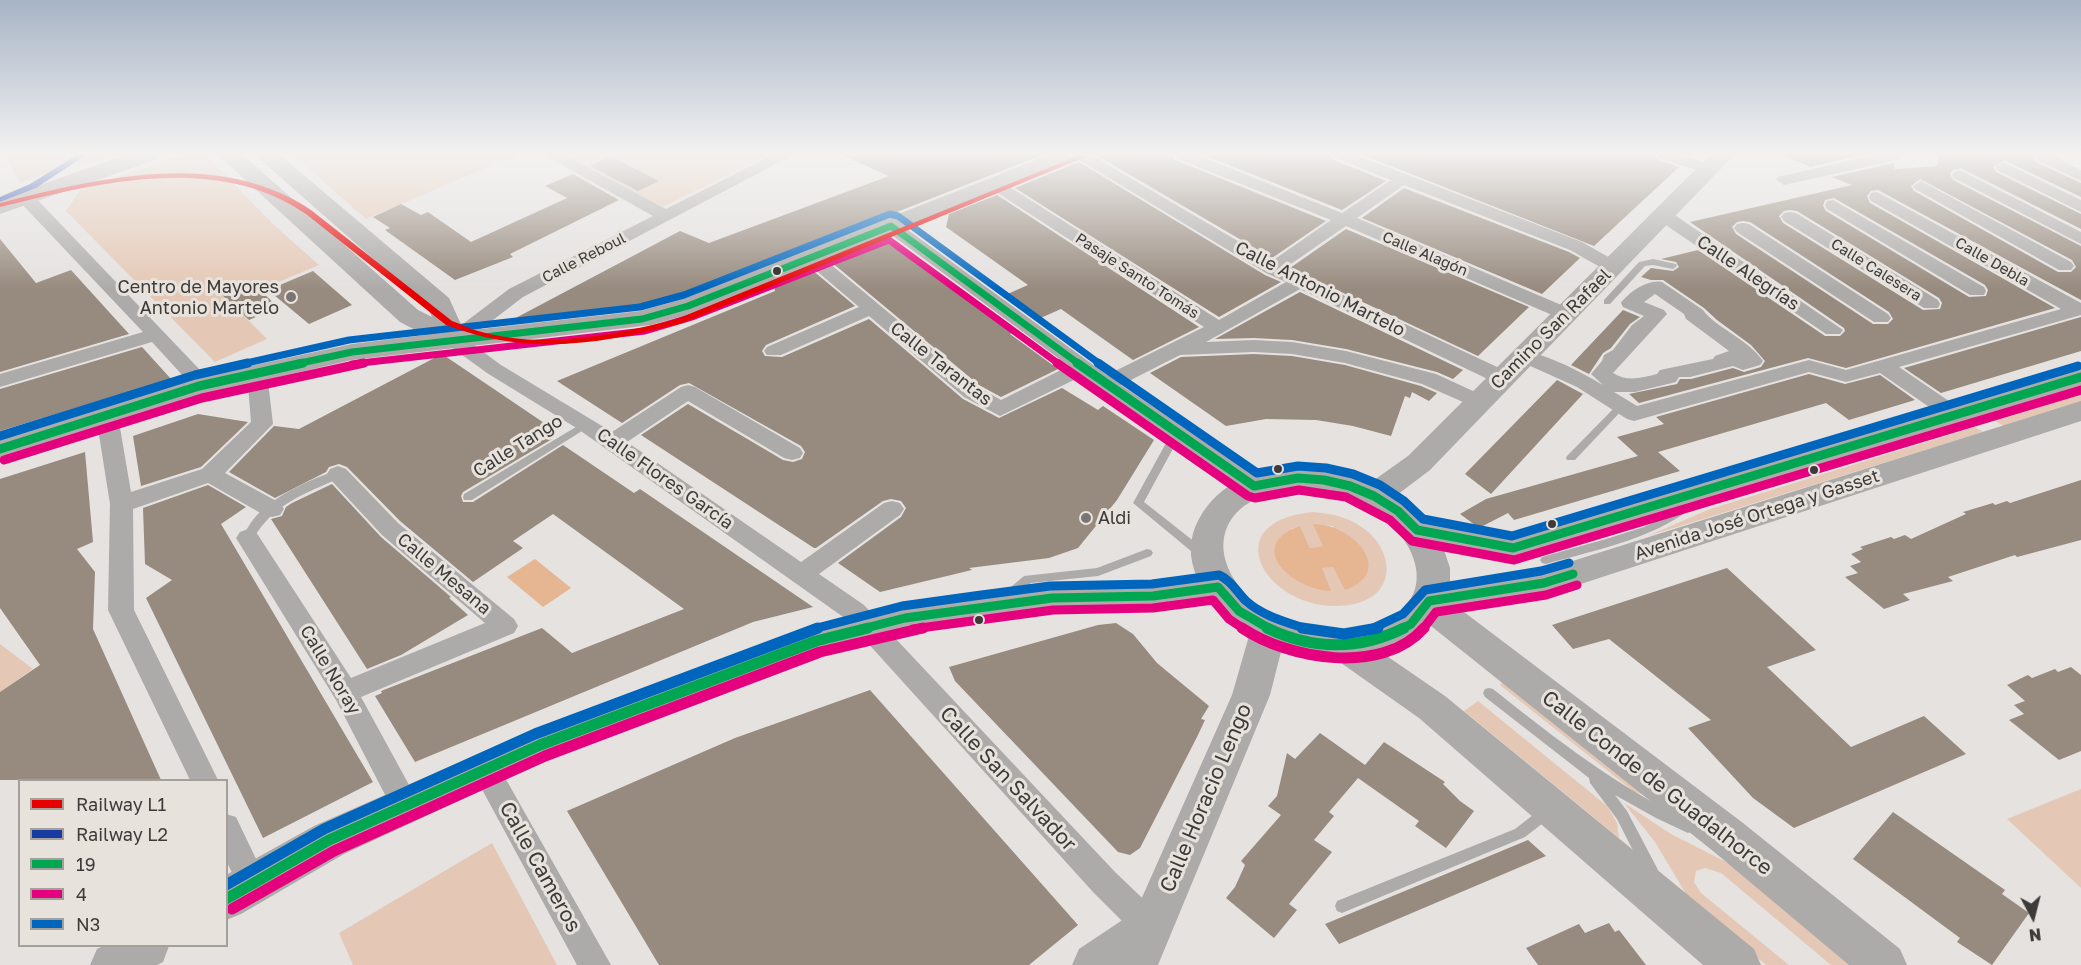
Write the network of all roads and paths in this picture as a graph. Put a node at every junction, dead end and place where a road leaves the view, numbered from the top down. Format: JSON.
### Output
{"nodes":[{"id":1,"x":16,"y":200,"type":"edge"},
{"id":2,"x":28,"y":200,"type":"edge"},
{"id":3,"x":279,"y":200,"type":"edge"},
{"id":4,"x":319,"y":200,"type":"edge"},
{"id":5,"x":636,"y":200,"type":"edge"},
{"id":6,"x":697,"y":200,"type":"edge"},
{"id":7,"x":956,"y":200,"type":"edge"},
{"id":8,"x":1021,"y":200,"type":"edge"},
{"id":9,"x":1155,"y":200,"type":"edge"},
{"id":10,"x":1295,"y":200,"type":"edge"},
{"id":11,"x":1373,"y":200,"type":"edge"},
{"id":12,"x":1460,"y":200,"type":"edge"},
{"id":13,"x":1678,"y":200,"type":"edge"},
{"id":14,"x":1884,"y":200,"type":"edge"},
{"id":15,"x":1946,"y":200,"type":"edge"},
{"id":16,"x":2008,"y":200,"type":"edge"},
{"id":17,"x":2067,"y":200,"type":"edge"},
{"id":18,"x":0,"y":205,"type":"edge"},
{"id":19,"x":1833,"y":205,"type":"dead end"},
{"id":20,"x":2081,"y":207,"type":"edge"},
{"id":21,"x":1663,"y":215,"type":"junction"},
{"id":22,"x":666,"y":216,"type":"junction"},
{"id":23,"x":1790,"y":217,"type":"dead end"},
{"id":24,"x":1345,"y":220,"type":"junction"},
{"id":25,"x":891,"y":226,"type":"junction"},
{"id":26,"x":1743,"y":228,"type":"dead end"},
{"id":27,"x":2081,"y":238,"type":"edge"},
{"id":28,"x":811,"y":257,"type":"junction"},
{"id":29,"x":1673,"y":266,"type":"dead end"},
{"id":30,"x":2065,"y":266,"type":"dead end"},
{"id":31,"x":1613,"y":267,"type":"junction"},
{"id":32,"x":1272,"y":269,"type":"junction"},
{"id":33,"x":1298,"y":281,"type":"junction"},
{"id":34,"x":1654,"y":286,"type":"joint"},
{"id":35,"x":1977,"y":291,"type":"dead end"},
{"id":36,"x":1607,"y":302,"type":"dead end"},
{"id":37,"x":1931,"y":304,"type":"dead end"},
{"id":38,"x":872,"y":308,"type":"junction"},
{"id":39,"x":2079,"y":310,"type":"edge"},
{"id":40,"x":1566,"y":314,"type":"junction"},
{"id":41,"x":409,"y":316,"type":"junction"},
{"id":42,"x":1881,"y":318,"type":"dead end"},
{"id":43,"x":1218,"y":328,"type":"junction"},
{"id":44,"x":1833,"y":330,"type":"dead end"},
{"id":45,"x":154,"y":335,"type":"junction"},
{"id":46,"x":454,"y":340,"type":"junction"},
{"id":47,"x":1175,"y":349,"type":"junction"},
{"id":48,"x":774,"y":351,"type":"dead end"},
{"id":49,"x":352,"y":352,"type":"junction"},
{"id":50,"x":1524,"y":356,"type":"junction"},
{"id":51,"x":1882,"y":366,"type":"junction"},
{"id":52,"x":1083,"y":367,"type":"junction"},
{"id":53,"x":257,"y":373,"type":"junction"},
{"id":54,"x":2081,"y":377,"type":"edge"},
{"id":55,"x":1503,"y":378,"type":"junction"},
{"id":56,"x":0,"y":381,"type":"edge"},
{"id":57,"x":1106,"y":384,"type":"junction"},
{"id":58,"x":199,"y":386,"type":"junction"},
{"id":59,"x":1479,"y":402,"type":"junction"},
{"id":60,"x":1621,"y":406,"type":"junction"},
{"id":61,"x":2081,"y":411,"type":"edge"},
{"id":62,"x":1955,"y":415,"type":"junction"},
{"id":63,"x":107,"y":416,"type":"junction"},
{"id":64,"x":586,"y":424,"type":"junction"},
{"id":65,"x":1176,"y":434,"type":"junction"},
{"id":66,"x":612,"y":442,"type":"junction"},
{"id":67,"x":0,"y":449,"type":"edge"},
{"id":68,"x":792,"y":453,"type":"dead end"},
{"id":69,"x":1571,"y":458,"type":"dead end"},
{"id":70,"x":210,"y":474,"type":"junction"},
{"id":71,"x":338,"y":474,"type":"joint"},
{"id":72,"x":1254,"y":486,"type":"junction"},
{"id":73,"x":1706,"y":490,"type":"junction"},
{"id":74,"x":1374,"y":496,"type":"junction"},
{"id":75,"x":468,"y":497,"type":"dead end"},
{"id":76,"x":121,"y":504,"type":"junction"},
{"id":77,"x":272,"y":509,"type":"junction"},
{"id":78,"x":892,"y":509,"type":"dead end"},
{"id":79,"x":1417,"y":530,"type":"junction"},
{"id":80,"x":248,"y":538,"type":"joint"},
{"id":81,"x":1147,"y":553,"type":"dead end"},
{"id":82,"x":1546,"y":560,"type":"dead end"},
{"id":83,"x":1212,"y":572,"type":"junction"},
{"id":84,"x":801,"y":575,"type":"junction"},
{"id":85,"x":1428,"y":602,"type":"junction"},
{"id":86,"x":993,"y":606,"type":"junction"},
{"id":87,"x":870,"y":628,"type":"junction"},
{"id":88,"x":1269,"y":629,"type":"junction"},
{"id":89,"x":1344,"y":646,"type":"junction"},
{"id":90,"x":345,"y":692,"type":"junction"},
{"id":91,"x":1489,"y":693,"type":"dead end"},
{"id":92,"x":485,"y":770,"type":"junction"},
{"id":93,"x":1592,"y":774,"type":"junction"},
{"id":94,"x":204,"y":779,"type":"edge"},
{"id":95,"x":405,"y":805,"type":"junction"},
{"id":96,"x":1552,"y":809,"type":"junction"},
{"id":97,"x":228,"y":836,"type":"edge"},
{"id":98,"x":1728,"y":837,"type":"junction"},
{"id":99,"x":240,"y":892,"type":"edge"},
{"id":100,"x":1665,"y":904,"type":"junction"},
{"id":101,"x":1342,"y":906,"type":"dead end"},
{"id":102,"x":1142,"y":946,"type":"edge"},
{"id":103,"x":144,"y":947,"type":"edge"},
{"id":104,"x":113,"y":965,"type":"edge"},
{"id":105,"x":595,"y":965,"type":"edge"},
{"id":106,"x":1095,"y":965,"type":"edge"},
{"id":107,"x":1738,"y":965,"type":"edge"},
{"id":108,"x":1884,"y":965,"type":"edge"}],
"edges":[{"from":1,"to":18,"type":"main road"},
{"from":2,"to":45,"type":"street"},
{"from":3,"to":41,"type":"main road"},
{"from":4,"to":46,"type":"main road"},
{"from":5,"to":22,"type":"street"},
{"from":6,"to":22,"type":"street","name":"Calle Reboul"},
{"from":7,"to":25,"type":"main road"},
{"from":8,"to":43,"type":"street","name":"Pasaje Santo Tomás"},
{"from":9,"to":32,"type":"street","name":"Calle Antonio Martelo"},
{"from":10,"to":24,"type":"street","name":"Calle Alagón"},
{"from":11,"to":24,"type":"street"},
{"from":12,"to":31,"type":"street"},
{"from":13,"to":21,"type":"main road","name":"Camino San Rafael"},
{"from":14,"to":39,"type":"street","name":"Calle Debla"},
{"from":15,"to":30,"type":"street"},
{"from":16,"to":27,"type":"street"},
{"from":17,"to":20,"type":"street"},
{"from":19,"to":35,"type":"street"},
{"from":21,"to":31,"type":"main road","name":"Camino San Rafael"},
{"from":21,"to":44,"type":"street","name":"Calle Alegrías"},
{"from":22,"to":46,"type":"street","name":"Calle Reboul"},
{"from":23,"to":37,"type":"street","name":"Calle Calesera"},
{"from":24,"to":32,"type":"street"},
{"from":24,"to":40,"type":"street","name":"Calle Alagón"},
{"from":25,"to":28,"type":"main road"},
{"from":25,"to":52,"type":"street"},
{"from":26,"to":42,"type":"street"},
{"from":28,"to":38,"type":"street","name":"Calle Tarantas"},
{"from":28,"to":46,"type":"main road"},
{"from":29,"to":36,"type":"lane"},
{"from":31,"to":40,"type":"main road","name":"Camino San Rafael"},
{"from":32,"to":33,"type":"street","name":"Calle Antonio Martelo"},
{"from":33,"to":43,"type":"street"},
{"from":33,"to":55,"type":"street","name":"Calle Antonio Martelo"},
{"from":34,"to":34,"type":"street"},
{"from":38,"to":48,"type":"street"},
{"from":38,"to":52,"type":"street","name":"Calle Tarantas"},
{"from":39,"to":51,"type":"street"},
{"from":40,"to":50,"type":"main road","name":"Camino San Rafael"},
{"from":41,"to":46,"type":"main road"},
{"from":41,"to":49,"type":"main road"},
{"from":43,"to":47,"type":"street"},
{"from":45,"to":56,"type":"street"},
{"from":45,"to":58,"type":"street"},
{"from":46,"to":49,"type":"main road"},
{"from":46,"to":64,"type":"street","name":"Calle Flores García"},
{"from":47,"to":57,"type":"street"},
{"from":47,"to":59,"type":"street"},
{"from":49,"to":53,"type":"main road"},
{"from":50,"to":55,"type":"main road","name":"Camino San Rafael"},
{"from":50,"to":60,"type":"street"},
{"from":51,"to":60,"type":"street"},
{"from":51,"to":62,"type":"street"},
{"from":52,"to":57,"type":"street"},
{"from":53,"to":58,"type":"main road"},
{"from":53,"to":70,"type":"street"},
{"from":54,"to":62,"type":"main road","name":"Avenida José Ortega y Gasset"},
{"from":55,"to":59,"type":"main road","name":"Camino San Rafael"},
{"from":57,"to":65,"type":"street"},
{"from":58,"to":63,"type":"main road"},
{"from":59,"to":74,"type":"main road","name":"Camino San Rafael"},
{"from":60,"to":69,"type":"lane"},
{"from":61,"to":85,"type":"main road","name":"Avenida José Ortega y Gasset"},
{"from":62,"to":73,"type":"main road","name":"Avenida José Ortega y Gasset"},
{"from":63,"to":67,"type":"main road"},
{"from":63,"to":76,"type":"street"},
{"from":64,"to":66,"type":"street","name":"Calle Flores García"},
{"from":64,"to":75,"type":"lane","name":"Calle Tango"},
{"from":65,"to":72,"type":"street"},
{"from":65,"to":83,"type":"lane"},
{"from":66,"to":68,"type":"street"},
{"from":66,"to":84,"type":"street","name":"Calle Flores García"},
{"from":70,"to":76,"type":"street"},
{"from":70,"to":77,"type":"street"},
{"from":71,"to":77,"type":"lane"},
{"from":71,"to":90,"type":"street","name":"Calle Mesana"},
{"from":72,"to":74,"type":"main road"},
{"from":72,"to":83,"type":"main road"},
{"from":73,"to":79,"type":"main road","name":"Avenida José Ortega y Gasset"},
{"from":73,"to":82,"type":"lane"},
{"from":74,"to":79,"type":"main road"},
{"from":76,"to":94,"type":"street"},
{"from":77,"to":80,"type":"lane"},
{"from":78,"to":84,"type":"street"},
{"from":79,"to":85,"type":"main road"},
{"from":80,"to":90,"type":"street","name":"Calle Noray"},
{"from":81,"to":86,"type":"lane"},
{"from":83,"to":86,"type":"main road"},
{"from":83,"to":88,"type":"main road"},
{"from":84,"to":87,"type":"street","name":"Calle Flores García"},
{"from":85,"to":89,"type":"main road"},
{"from":85,"to":98,"type":"main road","name":"Calle Conde de Guadalhorce"},
{"from":86,"to":87,"type":"main road"},
{"from":87,"to":92,"type":"main road"},
{"from":87,"to":102,"type":"street","name":"Calle San Salvador"},
{"from":88,"to":89,"type":"main road"},
{"from":88,"to":102,"type":"main road","name":"Calle Horacio Lengo"},
{"from":89,"to":96,"type":"main road"},
{"from":90,"to":95,"type":"street","name":"Calle Noray"},
{"from":91,"to":93,"type":"lane"},
{"from":92,"to":95,"type":"main road"},
{"from":92,"to":105,"type":"street","name":"Calle Cameros"},
{"from":93,"to":98,"type":"lane"},
{"from":93,"to":100,"type":"lane"},
{"from":95,"to":99,"type":"main road"},
{"from":96,"to":100,"type":"main road"},
{"from":96,"to":101,"type":"lane"},
{"from":97,"to":99,"type":"street"},
{"from":98,"to":108,"type":"main road","name":"Calle Conde de Guadalhorce"},
{"from":100,"to":107,"type":"main road"},
{"from":102,"to":106,"type":"main road"},
{"from":103,"to":104,"type":"main road"}]}
